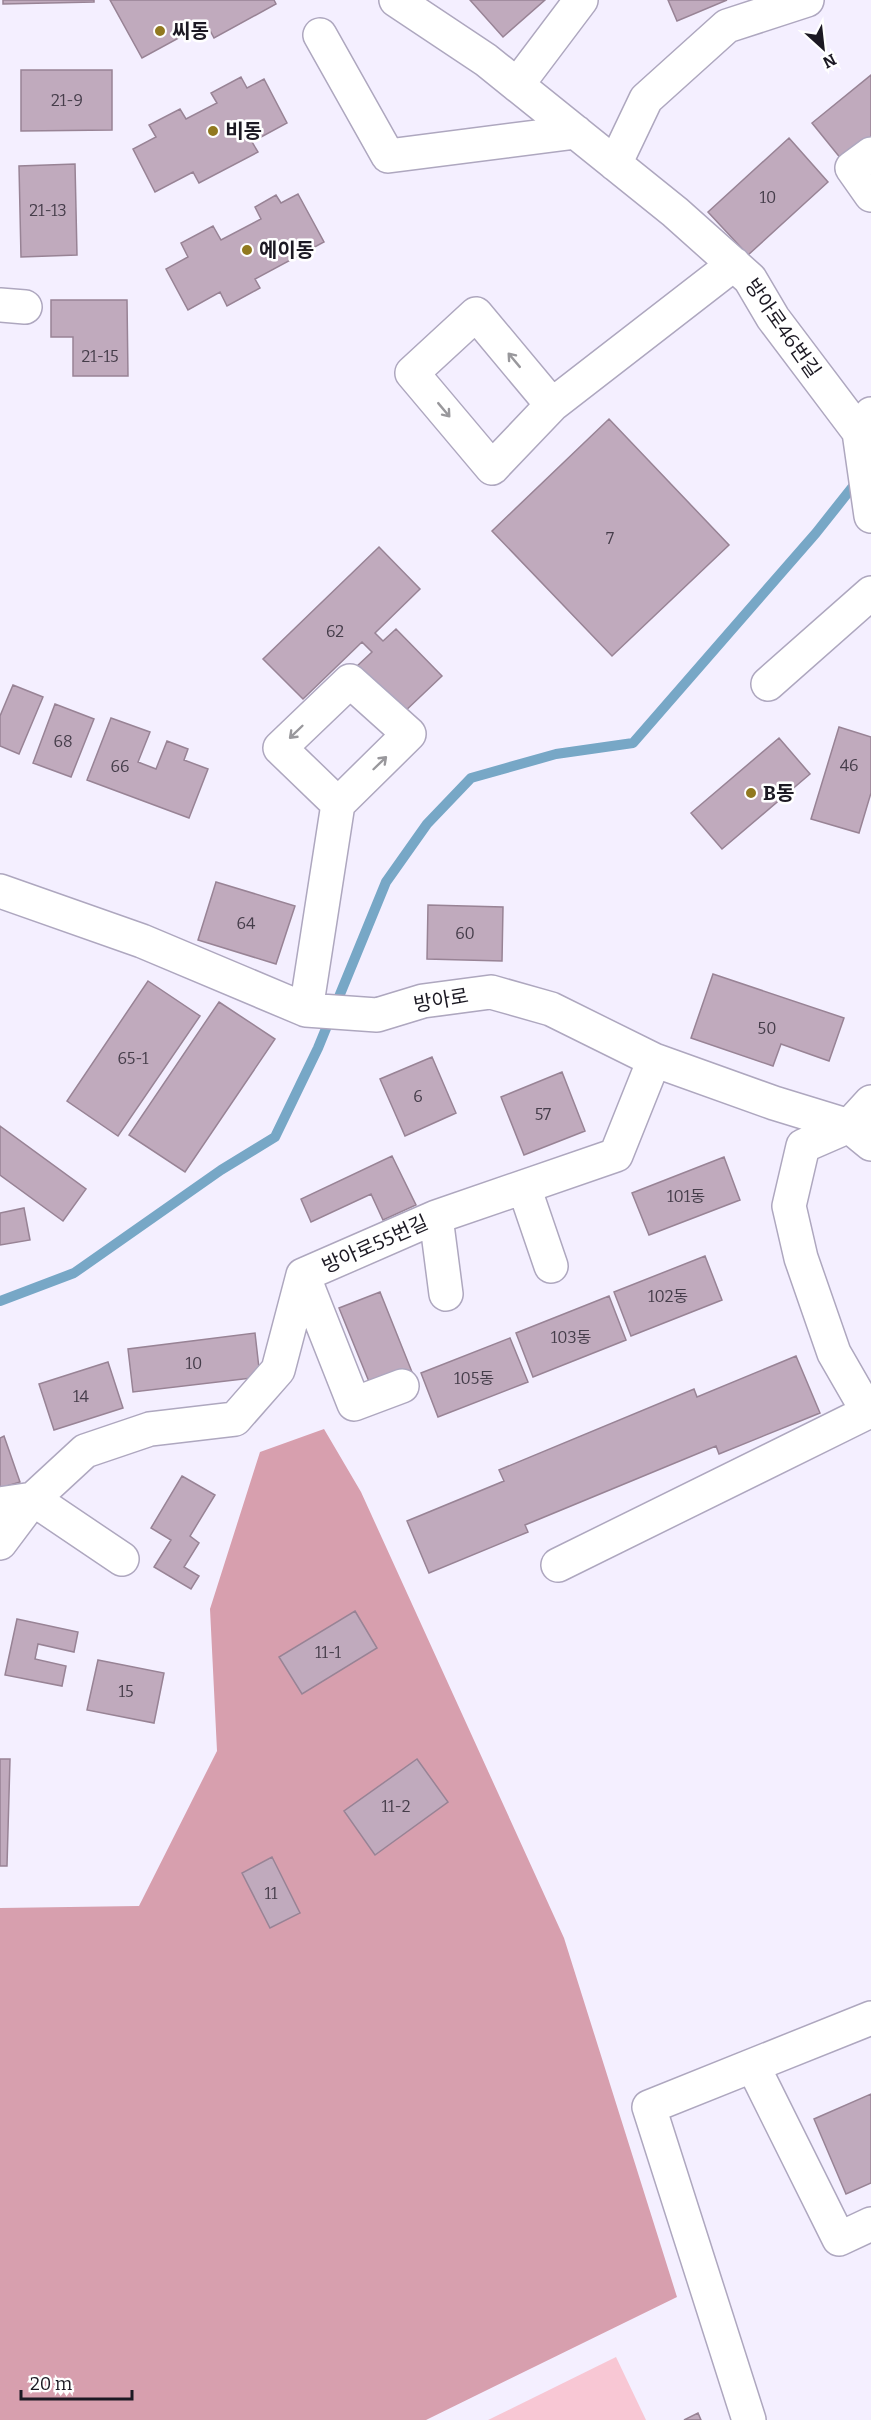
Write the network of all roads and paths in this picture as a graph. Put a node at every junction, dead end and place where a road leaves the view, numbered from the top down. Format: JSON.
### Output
{"nodes":[{"id":1,"x":396,"y":0,"type":"edge"},
{"id":2,"x":581,"y":0,"type":"edge"},
{"id":3,"x":807,"y":0,"type":"edge"},
{"id":4,"x":320,"y":35,"type":"dead end"},
{"id":5,"x":518,"y":85,"type":"junction"},
{"id":6,"x":576,"y":132,"type":"junction"},
{"id":7,"x":871,"y":154,"type":"edge"},
{"id":8,"x":615,"y":164,"type":"junction"},
{"id":9,"x":871,"y":195,"type":"edge"},
{"id":10,"x":734,"y":264,"type":"junction"},
{"id":11,"x":552,"y":405,"type":"junction"},
{"id":12,"x":865,"y":423,"type":"edge"},
{"id":13,"x":871,"y":516,"type":"edge"},
{"id":14,"x":871,"y":593,"type":"edge"},
{"id":15,"x":768,"y":684,"type":"dead end"},
{"id":16,"x":338,"y":804,"type":"dead end"},
{"id":17,"x":0,"y":891,"type":"edge"},
{"id":18,"x":306,"y":1010,"type":"junction"},
{"id":19,"x":654,"y":1059,"type":"junction"},
{"id":20,"x":871,"y":1102,"type":"edge"},
{"id":21,"x":860,"y":1135,"type":"edge"},
{"id":22,"x":524,"y":1187,"type":"junction"},
{"id":23,"x":436,"y":1217,"type":"junction"},
{"id":24,"x":551,"y":1266,"type":"dead end"},
{"id":25,"x":303,"y":1275,"type":"junction"},
{"id":26,"x":446,"y":1294,"type":"dead end"},
{"id":27,"x":402,"y":1386,"type":"dead end"},
{"id":28,"x":33,"y":1499,"type":"junction"},
{"id":29,"x":0,"y":1504,"type":"edge"},
{"id":30,"x":0,"y":1543,"type":"edge"},
{"id":31,"x":122,"y":1559,"type":"dead end"},
{"id":32,"x":558,"y":1565,"type":"dead end"},
{"id":33,"x":871,"y":2018,"type":"edge"},
{"id":34,"x":753,"y":2066,"type":"junction"},
{"id":35,"x":871,"y":2224,"type":"edge"},
{"id":36,"x":749,"y":2420,"type":"edge"}],
"edges":[{"from":1,"to":5,"type":"street","name":"방아로46번길"},
{"from":2,"to":5,"type":"street"},
{"from":3,"to":8,"type":"street"},
{"from":4,"to":6,"type":"street"},
{"from":5,"to":6,"type":"street","name":"방아로46번길"},
{"from":6,"to":8,"type":"street","name":"방아로46번길"},
{"from":7,"to":9,"type":"street"},
{"from":8,"to":10,"type":"street","name":"방아로46번길"},
{"from":10,"to":11,"type":"street"},
{"from":10,"to":12,"type":"street","name":"방아로46번길"},
{"from":11,"to":11,"type":"street","one_way":true},
{"from":12,"to":13,"type":"street"},
{"from":14,"to":15,"type":"street"},
{"from":16,"to":18,"type":"street"},
{"from":17,"to":18,"type":"street","name":"방아로"},
{"from":18,"to":19,"type":"street","name":"방아로"},
{"from":19,"to":21,"type":"street","name":"방아로"},
{"from":19,"to":22,"type":"street","name":"방아로55번길"},
{"from":20,"to":21,"type":"street"},
{"from":21,"to":32,"type":"street"},
{"from":22,"to":23,"type":"street","name":"방아로55번길"},
{"from":22,"to":24,"type":"street"},
{"from":23,"to":25,"type":"street","name":"방아로55번길"},
{"from":23,"to":26,"type":"street"},
{"from":25,"to":27,"type":"street"},
{"from":25,"to":28,"type":"street","name":"방아로55번길"},
{"from":28,"to":29,"type":"street"},
{"from":28,"to":30,"type":"street","name":"방아로55번길"},
{"from":28,"to":31,"type":"street"},
{"from":33,"to":34,"type":"street"},
{"from":34,"to":35,"type":"street"},
{"from":34,"to":36,"type":"street"}]}
